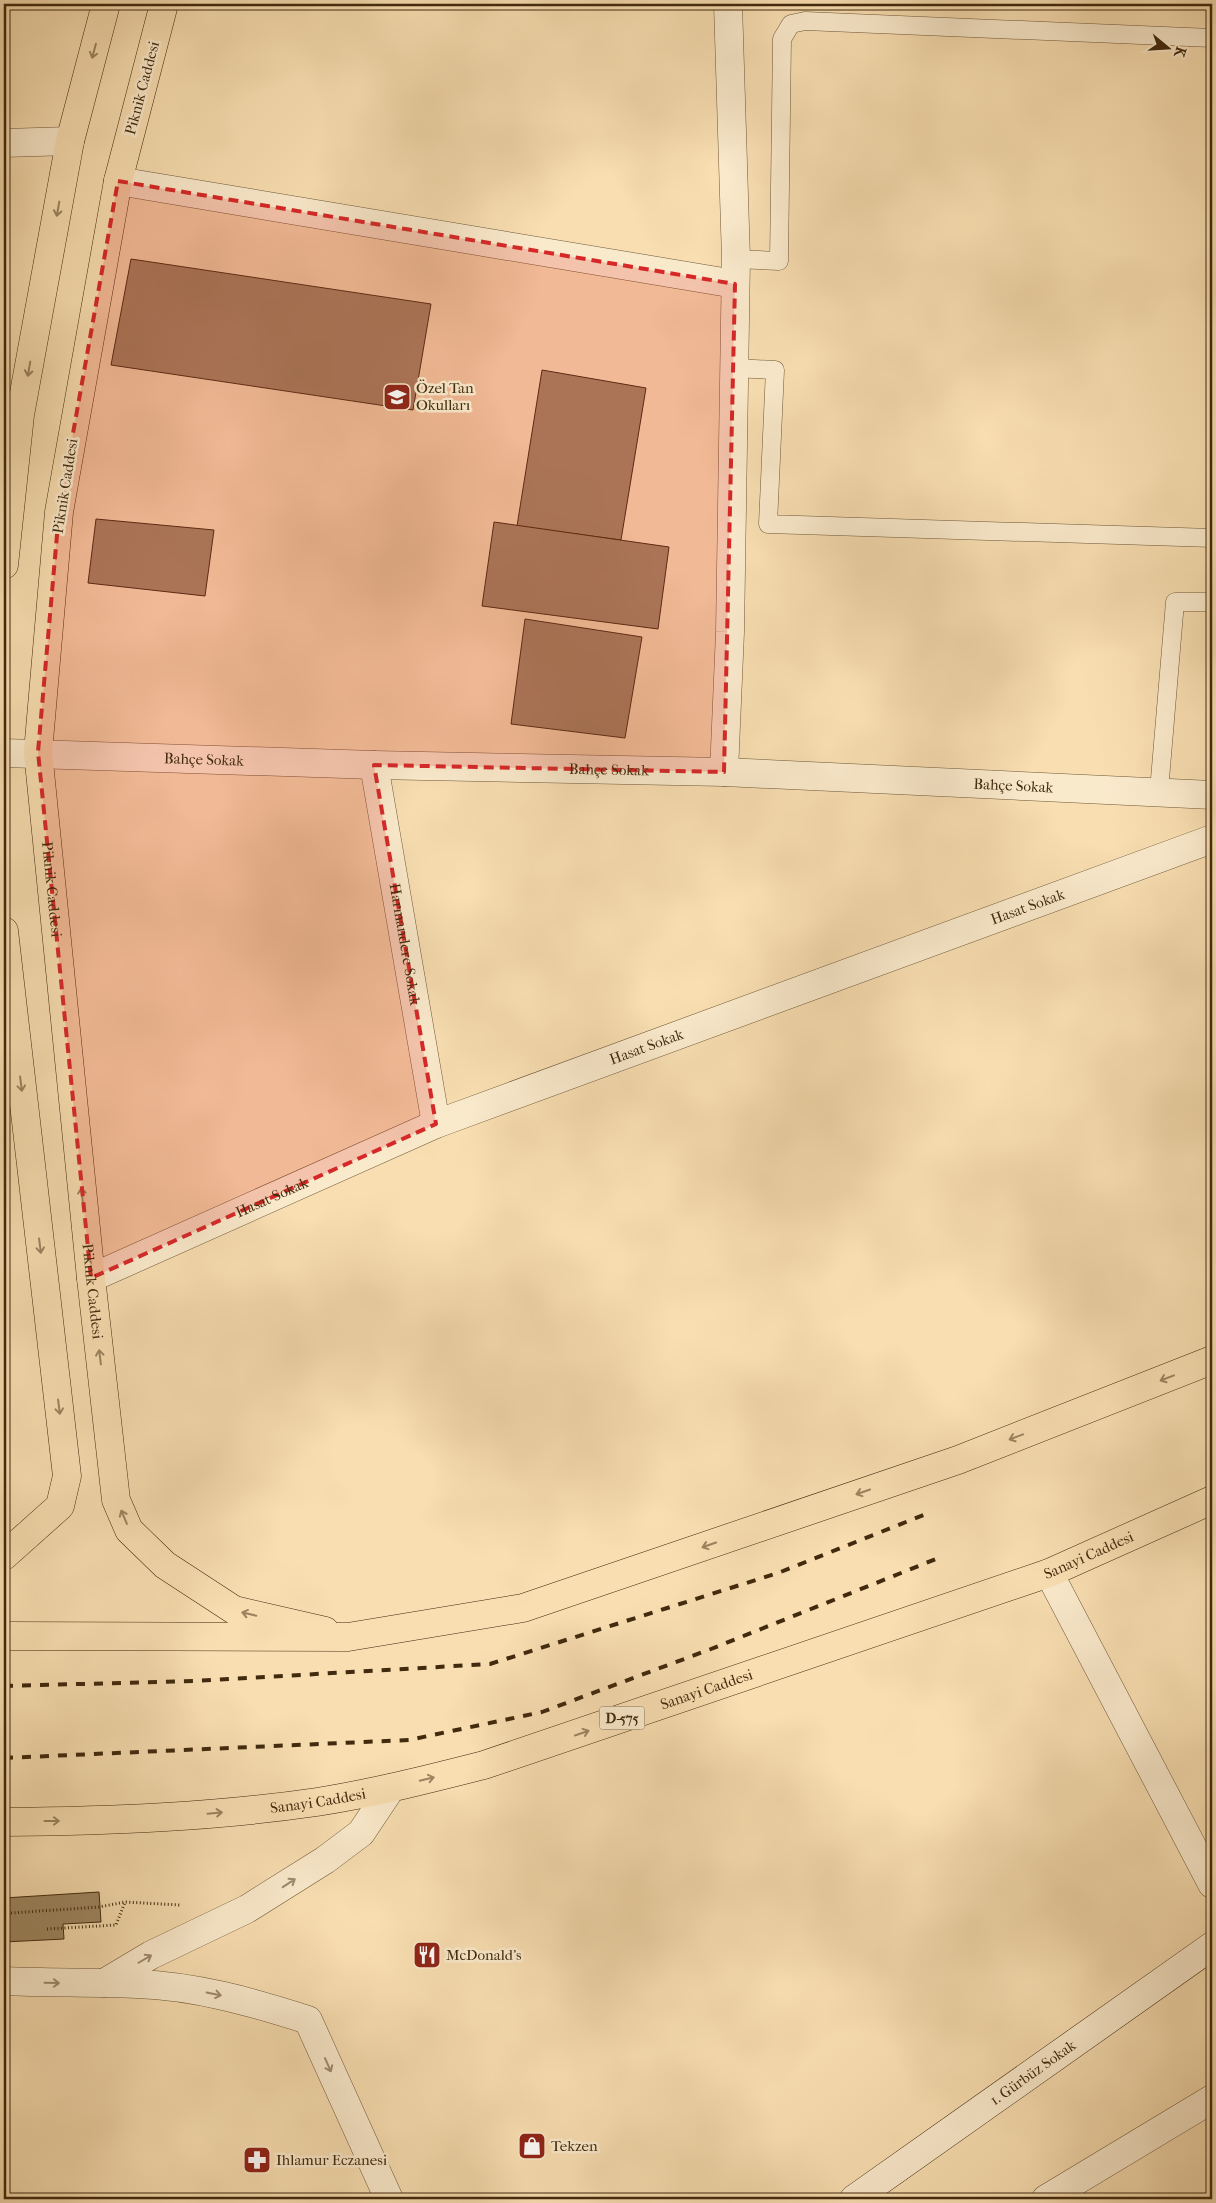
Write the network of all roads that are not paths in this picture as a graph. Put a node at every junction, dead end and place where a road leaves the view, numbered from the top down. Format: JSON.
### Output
{"nodes":[{"id":1,"x":106,"y":4,"type":"edge"},
{"id":2,"x":164,"y":4,"type":"edge"},
{"id":3,"x":728,"y":4,"type":"edge"},
{"id":4,"x":1212,"y":38,"type":"edge"},
{"id":5,"x":70,"y":141,"type":"junction"},
{"id":6,"x":4,"y":143,"type":"edge"},
{"id":7,"x":118,"y":181,"type":"junction"},
{"id":8,"x":735,"y":272,"type":"junction"},
{"id":9,"x":734,"y":368,"type":"junction"},
{"id":10,"x":12,"y":415,"type":"edge"},
{"id":11,"x":1212,"y":538,"type":"edge"},
{"id":12,"x":4,"y":565,"type":"edge"},
{"id":13,"x":1212,"y":602,"type":"edge"},
{"id":14,"x":38,"y":752,"type":"junction"},
{"id":15,"x":4,"y":753,"type":"edge"},
{"id":16,"x":374,"y":765,"type":"junction"},
{"id":17,"x":724,"y":772,"type":"junction"},
{"id":18,"x":1159,"y":792,"type":"junction"},
{"id":19,"x":1212,"y":795,"type":"edge"},
{"id":20,"x":1212,"y":839,"type":"edge"},
{"id":21,"x":4,"y":932,"type":"edge"},
{"id":22,"x":436,"y":1124,"type":"junction"},
{"id":23,"x":91,"y":1278,"type":"junction"},
{"id":24,"x":1212,"y":1360,"type":"edge"},
{"id":25,"x":1212,"y":1500,"type":"edge"},
{"id":26,"x":4,"y":1556,"type":"edge"},
{"id":27,"x":1049,"y":1573,"type":"junction"},
{"id":28,"x":4,"y":1636,"type":"edge"},
{"id":29,"x":348,"y":1637,"type":"junction"},
{"id":30,"x":391,"y":1788,"type":"junction"},
{"id":31,"x":4,"y":1822,"type":"edge"},
{"id":32,"x":1212,"y":1884,"type":"edge"},
{"id":33,"x":1212,"y":1946,"type":"edge"},
{"id":34,"x":4,"y":1980,"type":"edge"},
{"id":35,"x":103,"y":1984,"type":"junction"},
{"id":36,"x":1212,"y":2099,"type":"edge"},
{"id":37,"x":1046,"y":2198,"type":"edge"},
{"id":38,"x":389,"y":2199,"type":"edge"},
{"id":39,"x":854,"y":2199,"type":"edge"}],
"edges":[{"from":1,"to":5,"type":"main road","one_way":true},
{"from":2,"to":7,"type":"main road","name":"Piknik Caddesi"},
{"from":3,"to":8,"type":"street"},
{"from":4,"to":8,"type":"lane"},
{"from":5,"to":6,"type":"street"},
{"from":5,"to":10,"type":"main road","one_way":true},
{"from":7,"to":8,"type":"street"},
{"from":7,"to":14,"type":"main road","name":"Piknik Caddesi"},
{"from":8,"to":9,"type":"street"},
{"from":9,"to":11,"type":"lane"},
{"from":9,"to":17,"type":"street"},
{"from":10,"to":12,"type":"main road"},
{"from":13,"to":18,"type":"lane"},
{"from":14,"to":15,"type":"street","name":"Bahçe Sokak"},
{"from":14,"to":16,"type":"street","name":"Bahçe Sokak"},
{"from":23,"to":14,"type":"main road","name":"Piknik Caddesi","one_way":true},
{"from":16,"to":17,"type":"street","name":"Bahçe Sokak"},
{"from":16,"to":22,"type":"street","name":"Harmandere Sokak"},
{"from":17,"to":18,"type":"street","name":"Bahçe Sokak"},
{"from":18,"to":19,"type":"street","name":"Bahçe Sokak"},
{"from":20,"to":22,"type":"street","name":"Hasat Sokak"},
{"from":21,"to":26,"type":"main road","one_way":true},
{"from":22,"to":23,"type":"street","name":"Hasat Sokak"},
{"from":29,"to":23,"type":"main road","name":"Piknik Caddesi","one_way":true},
{"from":24,"to":29,"type":"main road","one_way":true},
{"from":25,"to":27,"type":"main road","name":"Sanayi Caddesi","number":"D-575"},
{"from":30,"to":27,"type":"main road","name":"Sanayi Caddesi","number":"D-575","one_way":true},
{"from":27,"to":32,"type":"street"},
{"from":28,"to":29,"type":"main road"},
{"from":31,"to":30,"type":"main road","name":"Sanayi Caddesi","number":"D-575","one_way":true},
{"from":35,"to":30,"type":"street","one_way":true},
{"from":33,"to":39,"type":"street","name":"1. Gürbüz Sokak"},
{"from":34,"to":35,"type":"street","one_way":true},
{"from":35,"to":38,"type":"street","one_way":true},
{"from":36,"to":37,"type":"street"}]}
